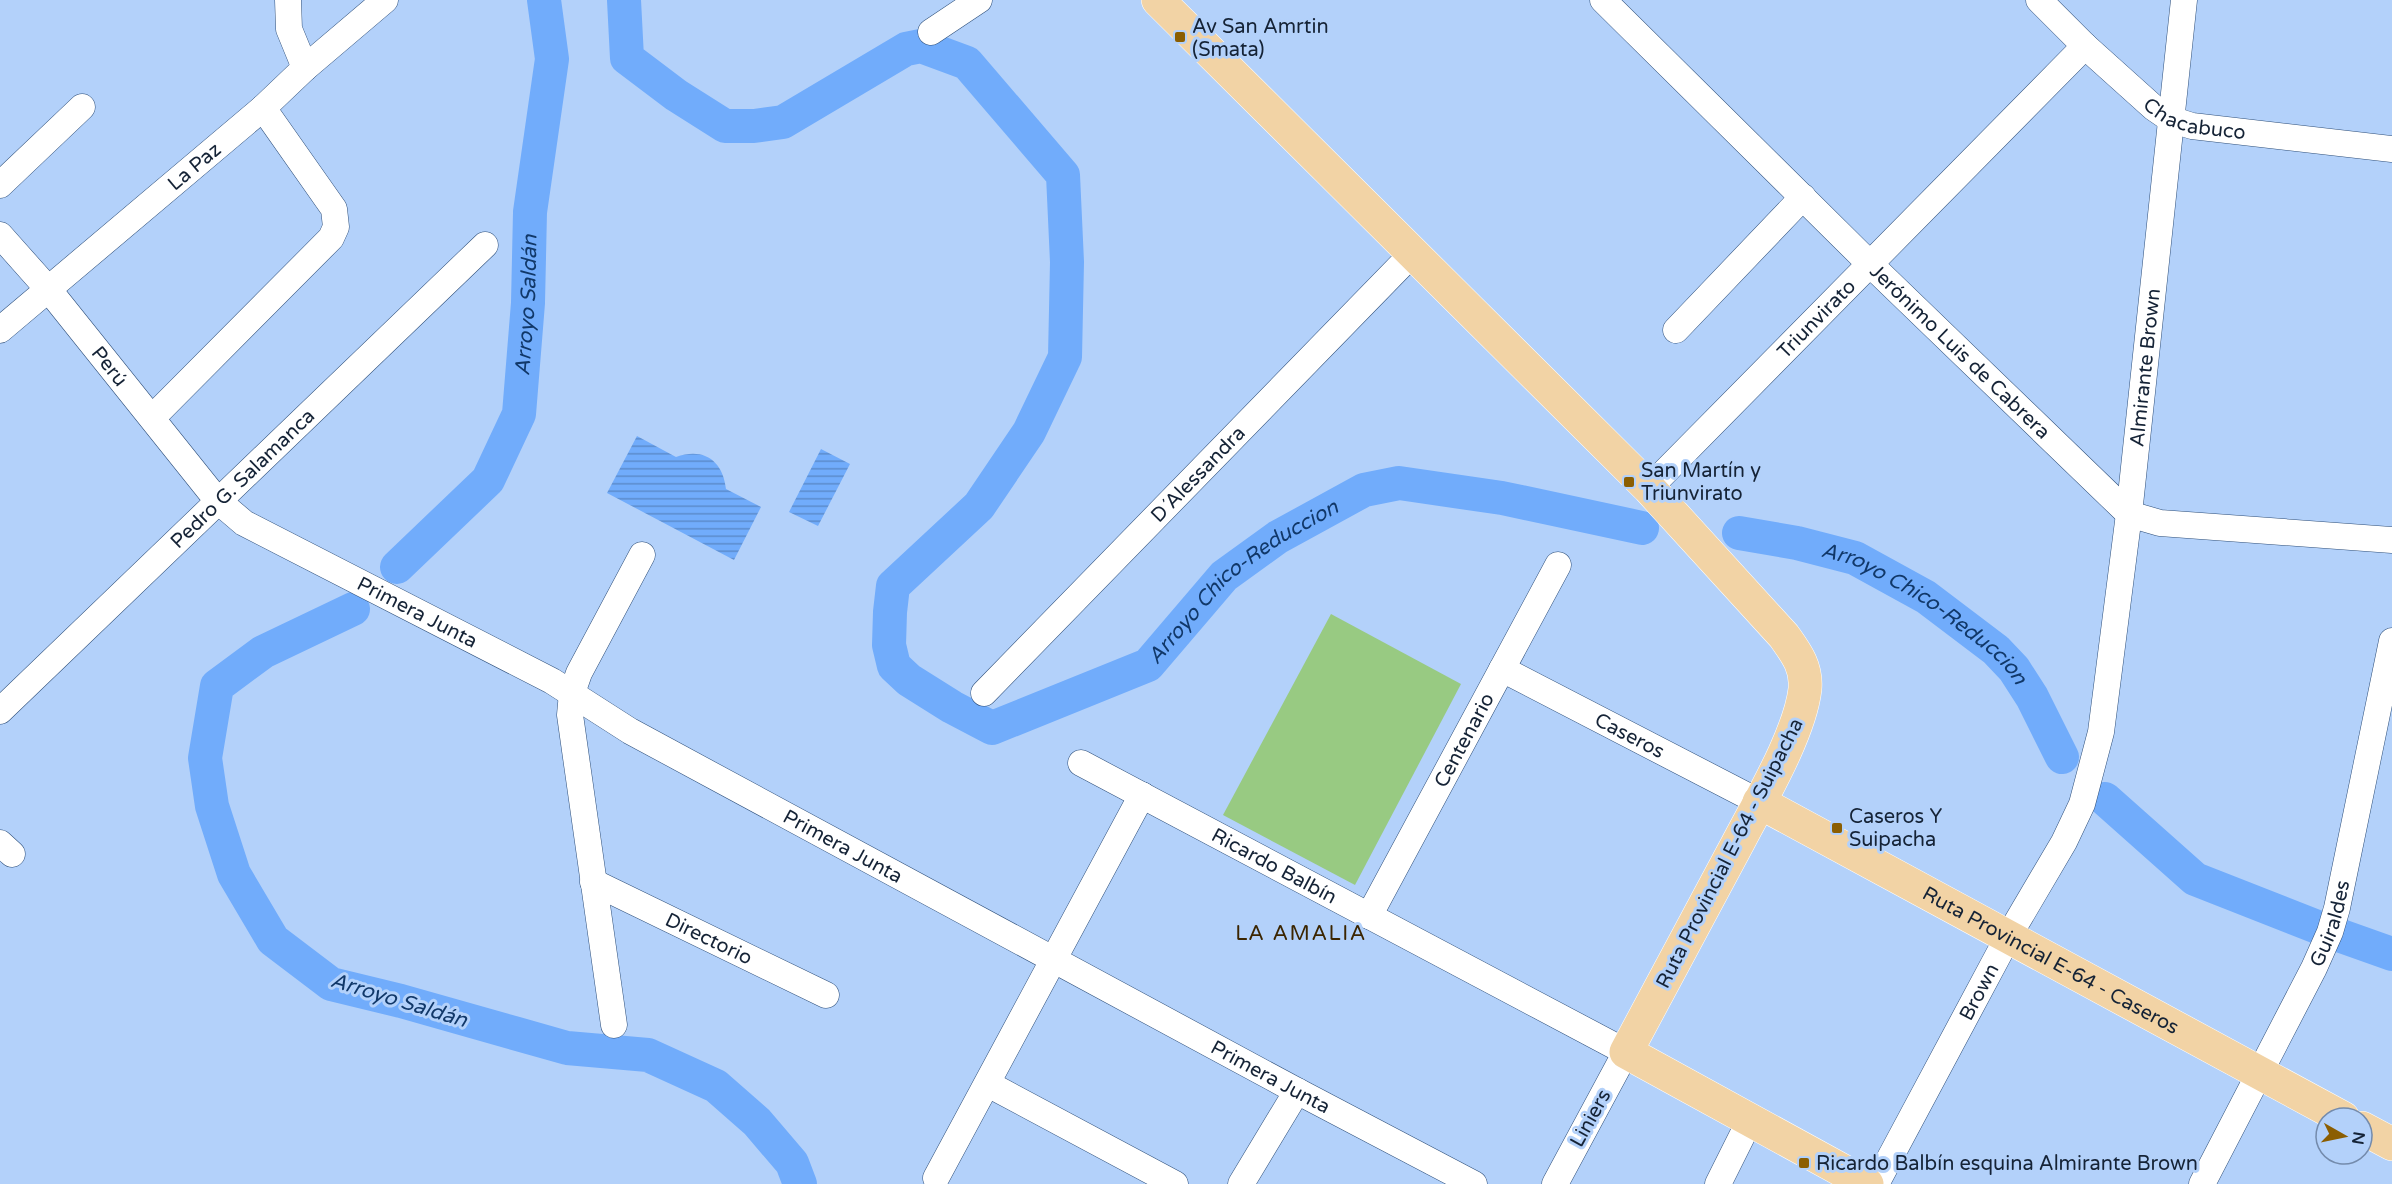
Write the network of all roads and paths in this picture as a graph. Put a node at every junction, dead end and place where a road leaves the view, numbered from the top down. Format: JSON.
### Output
{"nodes":[{"id":1,"x":288,"y":0,"type":"edge"},
{"id":2,"x":385,"y":0,"type":"edge"},
{"id":3,"x":979,"y":0,"type":"edge"},
{"id":4,"x":1603,"y":0,"type":"edge"},
{"id":5,"x":2039,"y":0,"type":"edge"},
{"id":6,"x":2184,"y":0,"type":"edge"},
{"id":7,"x":1170,"y":4,"type":"edge"},
{"id":8,"x":931,"y":32,"type":"dead end"},
{"id":9,"x":2085,"y":46,"type":"junction"},
{"id":10,"x":304,"y":68,"type":"junction"},
{"id":11,"x":82,"y":107,"type":"dead end"},
{"id":12,"x":263,"y":108,"type":"junction"},
{"id":13,"x":2170,"y":120,"type":"junction"},
{"id":14,"x":2392,"y":149,"type":"edge"},
{"id":15,"x":0,"y":185,"type":"edge"},
{"id":16,"x":1803,"y":197,"type":"junction"},
{"id":17,"x":0,"y":235,"type":"edge"},
{"id":18,"x":485,"y":245,"type":"dead end"},
{"id":19,"x":1412,"y":254,"type":"junction"},
{"id":20,"x":1870,"y":264,"type":"junction"},
{"id":21,"x":48,"y":290,"type":"junction"},
{"id":22,"x":0,"y":330,"type":"edge"},
{"id":23,"x":1676,"y":330,"type":"dead end"},
{"id":24,"x":153,"y":417,"type":"junction"},
{"id":25,"x":1649,"y":488,"type":"junction"},
{"id":26,"x":217,"y":500,"type":"junction"},
{"id":27,"x":2129,"y":514,"type":"junction"},
{"id":28,"x":2392,"y":540,"type":"edge"},
{"id":29,"x":642,"y":555,"type":"dead end"},
{"id":30,"x":1558,"y":565,"type":"dead end"},
{"id":31,"x":2392,"y":641,"type":"edge"},
{"id":32,"x":1502,"y":669,"type":"junction"},
{"id":33,"x":572,"y":693,"type":"junction"},
{"id":34,"x":984,"y":693,"type":"dead end"},
{"id":35,"x":0,"y":711,"type":"edge"},
{"id":36,"x":2102,"y":732,"type":"joint"},
{"id":37,"x":1082,"y":763,"type":"dead end"},
{"id":38,"x":1142,"y":795,"type":"junction"},
{"id":39,"x":1759,"y":802,"type":"junction"},
{"id":40,"x":593,"y":882,"type":"junction"},
{"id":41,"x":1369,"y":916,"type":"junction"},
{"id":42,"x":2008,"y":938,"type":"junction"},
{"id":43,"x":1054,"y":959,"type":"junction"},
{"id":44,"x":826,"y":995,"type":"dead end"},
{"id":45,"x":614,"y":1025,"type":"dead end"},
{"id":46,"x":1626,"y":1052,"type":"junction"},
{"id":47,"x":2260,"y":1074,"type":"junction"},
{"id":48,"x":988,"y":1084,"type":"junction"},
{"id":49,"x":1297,"y":1091,"type":"junction"},
{"id":50,"x":2320,"y":1106,"type":"edge"},
{"id":51,"x":1750,"y":1120,"type":"junction"},
{"id":52,"x":2374,"y":1134,"type":"edge"},
{"id":53,"x":2392,"y":1144,"type":"edge"},
{"id":54,"x":936,"y":1178,"type":"dead end"},
{"id":55,"x":1175,"y":1184,"type":"edge"},
{"id":56,"x":1241,"y":1184,"type":"edge"},
{"id":57,"x":1474,"y":1184,"type":"edge"},
{"id":58,"x":1555,"y":1184,"type":"edge"},
{"id":59,"x":1718,"y":1184,"type":"edge"},
{"id":60,"x":1867,"y":1184,"type":"edge"},
{"id":61,"x":1875,"y":1184,"type":"edge"},
{"id":62,"x":2202,"y":1184,"type":"edge"}],
"edges":[{"from":1,"to":10,"type":"street"},
{"from":2,"to":10,"type":"street","name":"La Paz"},
{"from":3,"to":8,"type":"street"},
{"from":4,"to":16,"type":"street","name":"Jerónimo Luis de Cabrera"},
{"from":5,"to":9,"type":"street","name":"Chacabuco"},
{"from":6,"to":13,"type":"street","name":"Almirante Brown"},
{"from":7,"to":19,"type":"main road","name":"Ruta Provincial E-64 - Suipacha"},
{"from":9,"to":13,"type":"street","name":"Chacabuco"},
{"from":9,"to":20,"type":"street","name":"Triunvirato"},
{"from":10,"to":12,"type":"street","name":"La Paz"},
{"from":11,"to":15,"type":"street"},
{"from":12,"to":21,"type":"street","name":"La Paz"},
{"from":12,"to":24,"type":"street"},
{"from":13,"to":14,"type":"street","name":"Chacabuco"},
{"from":13,"to":27,"type":"street","name":"Almirante Brown"},
{"from":16,"to":20,"type":"street","name":"Jerónimo Luis de Cabrera"},
{"from":16,"to":23,"type":"street"},
{"from":17,"to":21,"type":"street","name":"Perú"},
{"from":18,"to":26,"type":"street","name":"Pedro G. Salamanca"},
{"from":19,"to":25,"type":"main road","name":"Ruta Provincial E-64 - Suipacha"},
{"from":19,"to":34,"type":"street","name":"D´Alessandra"},
{"from":20,"to":25,"type":"street","name":"Triunvirato"},
{"from":20,"to":27,"type":"street","name":"Jerónimo Luis de Cabrera"},
{"from":21,"to":22,"type":"street","name":"La Paz"},
{"from":21,"to":24,"type":"street","name":"Perú"},
{"from":24,"to":26,"type":"street","name":"Perú"},
{"from":25,"to":39,"type":"main road","name":"Ruta Provincial E-64 - Suipacha"},
{"from":26,"to":33,"type":"street","name":"Primera Junta"},
{"from":26,"to":35,"type":"street","name":"Pedro G. Salamanca"},
{"from":27,"to":28,"type":"street","name":"Jerónimo Luis de Cabrera"},
{"from":27,"to":36,"type":"street","name":"Almirante Brown"},
{"from":29,"to":33,"type":"street"},
{"from":30,"to":32,"type":"street","name":"Centenario"},
{"from":31,"to":47,"type":"street","name":"Guiraldes"},
{"from":32,"to":39,"type":"street","name":"Caseros"},
{"from":32,"to":41,"type":"street","name":"Centenario"},
{"from":33,"to":40,"type":"street"},
{"from":33,"to":43,"type":"street","name":"Primera Junta"},
{"from":36,"to":42,"type":"street","name":"Brown"},
{"from":37,"to":38,"type":"street","name":"Ricardo Balbín"},
{"from":38,"to":41,"type":"street","name":"Ricardo Balbín"},
{"from":38,"to":43,"type":"street"},
{"from":39,"to":42,"type":"main road","name":"Ruta Provincial E-64 - Caseros"},
{"from":39,"to":46,"type":"main road","name":"Ruta Provincial E-64 - Suipacha"},
{"from":40,"to":44,"type":"street","name":"Directorio"},
{"from":40,"to":45,"type":"street"},
{"from":41,"to":46,"type":"street","name":"Ricardo Balbín"},
{"from":42,"to":47,"type":"main road","name":"Ruta Provincial E-64 - Caseros"},
{"from":42,"to":61,"type":"street","name":"Brown"},
{"from":43,"to":48,"type":"street"},
{"from":43,"to":49,"type":"street","name":"Primera Junta"},
{"from":46,"to":51,"type":"main road"},
{"from":46,"to":58,"type":"street","name":"Liniers"},
{"from":47,"to":50,"type":"main road","name":"Ruta Provincial E-64 - Caseros"},
{"from":47,"to":62,"type":"street","name":"Guiraldes"},
{"from":48,"to":54,"type":"street"},
{"from":48,"to":55,"type":"street"},
{"from":49,"to":56,"type":"street"},
{"from":49,"to":57,"type":"street","name":"Primera Junta"},
{"from":51,"to":59,"type":"street"},
{"from":51,"to":60,"type":"main road"},
{"from":52,"to":53,"type":"main road"}]}
